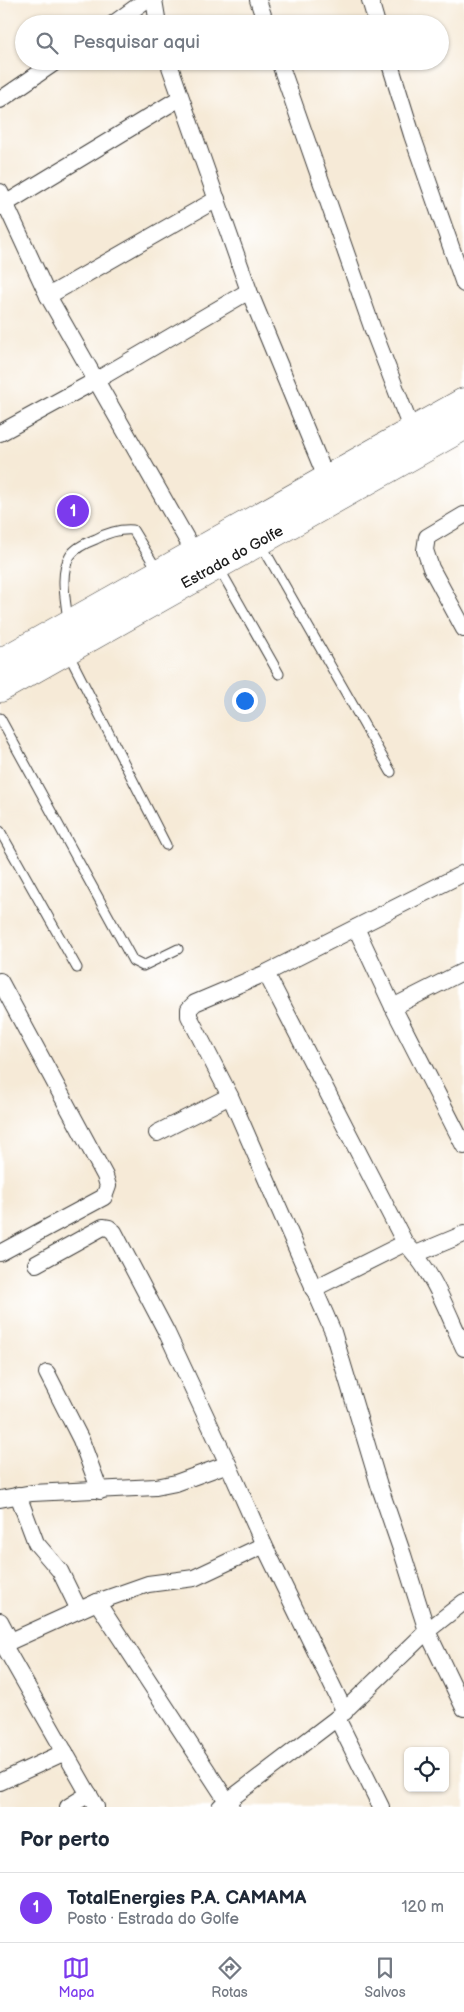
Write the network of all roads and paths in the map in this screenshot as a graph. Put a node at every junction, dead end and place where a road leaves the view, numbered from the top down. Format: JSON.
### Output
{"nodes":[{"id":1,"x":146,"y":0,"type":"edge"},
{"id":2,"x":154,"y":0,"type":"edge"},
{"id":3,"x":258,"y":0,"type":"edge"},
{"id":4,"x":370,"y":0,"type":"edge"},
{"id":5,"x":125,"y":15,"type":"edge"},
{"id":6,"x":156,"y":15,"type":"edge"},
{"id":7,"x":263,"y":15,"type":"edge"},
{"id":8,"x":375,"y":15,"type":"edge"},
{"id":9,"x":44,"y":70,"type":"edge"},
{"id":10,"x":171,"y":70,"type":"edge"},
{"id":11,"x":282,"y":70,"type":"edge"},
{"id":12,"x":392,"y":70,"type":"edge"},
{"id":13,"x":180,"y":98,"type":"junction"},
{"id":14,"x":0,"y":100,"type":"edge"},
{"id":15,"x":218,"y":199,"type":"junction"},
{"id":16,"x":2,"y":201,"type":"edge"},
{"id":17,"x":464,"y":284,"type":"edge"},
{"id":18,"x":249,"y":291,"type":"junction"},
{"id":19,"x":48,"y":296,"type":"junction"},
{"id":20,"x":96,"y":381,"type":"junction"},
{"id":21,"x":464,"y":402,"type":"edge"},
{"id":22,"x":464,"y":426,"type":"edge"},
{"id":23,"x":412,"y":431,"type":"junction"},
{"id":24,"x":0,"y":433,"type":"edge"},
{"id":25,"x":327,"y":480,"type":"junction"},
{"id":26,"x":464,"y":515,"type":"edge"},
{"id":27,"x":260,"y":541,"type":"junction"},
{"id":28,"x":206,"y":560,"type":"junction"},
{"id":29,"x":160,"y":573,"type":"junction"},
{"id":30,"x":68,"y":623,"type":"junction"},
{"id":31,"x":464,"y":629,"type":"edge"},
{"id":32,"x":67,"y":651,"type":"junction"},
{"id":33,"x":0,"y":663,"type":"edge"},
{"id":34,"x":279,"y":674,"type":"dead end"},
{"id":35,"x":0,"y":688,"type":"edge"},
{"id":36,"x":0,"y":718,"type":"edge"},
{"id":37,"x":391,"y":772,"type":"dead end"},
{"id":38,"x":0,"y":832,"type":"edge"},
{"id":39,"x":166,"y":846,"type":"dead end"},
{"id":40,"x":464,"y":873,"type":"edge"},
{"id":41,"x":356,"y":928,"type":"junction"},
{"id":42,"x":178,"y":949,"type":"dead end"},
{"id":43,"x":77,"y":968,"type":"dead end"},
{"id":44,"x":464,"y":971,"type":"edge"},
{"id":45,"x":266,"y":973,"type":"junction"},
{"id":46,"x":0,"y":981,"type":"edge"},
{"id":47,"x":393,"y":1007,"type":"junction"},
{"id":48,"x":230,"y":1096,"type":"junction"},
{"id":49,"x":158,"y":1133,"type":"dead end"},
{"id":50,"x":464,"y":1146,"type":"edge"},
{"id":51,"x":464,"y":1234,"type":"edge"},
{"id":52,"x":411,"y":1249,"type":"junction"},
{"id":53,"x":0,"y":1253,"type":"edge"},
{"id":54,"x":36,"y":1264,"type":"dead end"},
{"id":55,"x":313,"y":1289,"type":"junction"},
{"id":56,"x":464,"y":1348,"type":"edge"},
{"id":57,"x":47,"y":1374,"type":"dead end"},
{"id":58,"x":228,"y":1464,"type":"junction"},
{"id":59,"x":100,"y":1491,"type":"junction"},
{"id":60,"x":18,"y":1496,"type":"junction"},
{"id":61,"x":0,"y":1499,"type":"edge"},
{"id":62,"x":264,"y":1546,"type":"junction"},
{"id":63,"x":97,"y":1602,"type":"junction"},
{"id":64,"x":464,"y":1602,"type":"edge"},
{"id":65,"x":80,"y":1610,"type":"junction"},
{"id":66,"x":0,"y":1621,"type":"edge"},
{"id":67,"x":427,"y":1631,"type":"junction"},
{"id":68,"x":4,"y":1643,"type":"edge"},
{"id":69,"x":464,"y":1708,"type":"edge"},
{"id":70,"x":341,"y":1715,"type":"junction"},
{"id":71,"x":65,"y":1752,"type":"junction"},
{"id":72,"x":0,"y":1782,"type":"edge"},
{"id":73,"x":92,"y":1801,"type":"edge"},
{"id":74,"x":226,"y":1805,"type":"edge"},
{"id":75,"x":68,"y":1807,"type":"edge"},
{"id":76,"x":381,"y":1807,"type":"edge"}],
"edges":[{"from":1,"to":5,"type":"street"},
{"from":2,"to":6,"type":"street"},
{"from":3,"to":7,"type":"street"},
{"from":4,"to":8,"type":"street"},
{"from":9,"to":14,"type":"street"},
{"from":10,"to":13,"type":"street"},
{"from":11,"to":23,"type":"street"},
{"from":12,"to":17,"type":"street"},
{"from":13,"to":15,"type":"street"},
{"from":13,"to":16,"type":"street"},
{"from":15,"to":18,"type":"street"},
{"from":15,"to":19,"type":"street"},
{"from":16,"to":19,"type":"street"},
{"from":18,"to":20,"type":"street"},
{"from":18,"to":25,"type":"street"},
{"from":19,"to":20,"type":"street"},
{"from":20,"to":24,"type":"street"},
{"from":20,"to":28,"type":"street"},
{"from":21,"to":23,"type":"highway","name":"Estrada do Golfe"},
{"from":22,"to":27,"type":"highway","name":"Estrada do Golfe"},
{"from":23,"to":25,"type":"highway","name":"Estrada do Golfe"},
{"from":25,"to":28,"type":"highway","name":"Estrada do Golfe"},
{"from":26,"to":31,"type":"street"},
{"from":27,"to":28,"type":"highway","name":"Estrada do Golfe"},
{"from":27,"to":37,"type":"lane"},
{"from":28,"to":29,"type":"highway","name":"Estrada do Golfe"},
{"from":28,"to":32,"type":"highway","name":"Estrada do Golfe"},
{"from":28,"to":34,"type":"lane"},
{"from":29,"to":30,"type":"highway","name":"Estrada do Golfe"},
{"from":29,"to":30,"type":"lane"},
{"from":30,"to":33,"type":"highway","name":"Estrada do Golfe"},
{"from":32,"to":35,"type":"highway","name":"Estrada do Golfe"},
{"from":32,"to":39,"type":"lane"},
{"from":36,"to":42,"type":"lane"},
{"from":38,"to":43,"type":"lane"},
{"from":40,"to":41,"type":"street"},
{"from":41,"to":45,"type":"street"},
{"from":41,"to":47,"type":"street"},
{"from":44,"to":47,"type":"street"},
{"from":45,"to":48,"type":"street"},
{"from":45,"to":52,"type":"street"},
{"from":46,"to":53,"type":"street"},
{"from":47,"to":50,"type":"street"},
{"from":48,"to":49,"type":"street"},
{"from":48,"to":55,"type":"street"},
{"from":51,"to":52,"type":"street"},
{"from":52,"to":55,"type":"street"},
{"from":52,"to":56,"type":"street"},
{"from":54,"to":58,"type":"street"},
{"from":55,"to":67,"type":"street"},
{"from":57,"to":59,"type":"street"},
{"from":58,"to":59,"type":"street"},
{"from":58,"to":62,"type":"street"},
{"from":59,"to":60,"type":"street"},
{"from":60,"to":61,"type":"street"},
{"from":60,"to":65,"type":"street"},
{"from":62,"to":63,"type":"street"},
{"from":62,"to":70,"type":"street"},
{"from":63,"to":65,"type":"street"},
{"from":63,"to":74,"type":"street"},
{"from":64,"to":67,"type":"street"},
{"from":65,"to":68,"type":"street"},
{"from":66,"to":68,"type":"street"},
{"from":67,"to":69,"type":"street"},
{"from":67,"to":70,"type":"street"},
{"from":68,"to":71,"type":"street"},
{"from":70,"to":74,"type":"street"},
{"from":70,"to":76,"type":"street"},
{"from":71,"to":72,"type":"street"},
{"from":71,"to":73,"type":"street"},
{"from":73,"to":75,"type":"street"}]}
